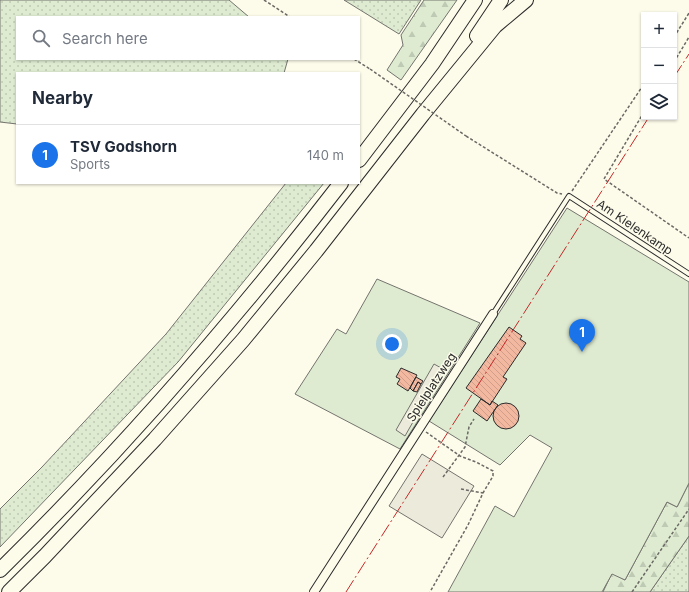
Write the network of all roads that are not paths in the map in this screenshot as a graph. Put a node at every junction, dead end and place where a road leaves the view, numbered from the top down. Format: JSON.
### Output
{"nodes":[{"id":1,"x":475,"y":0,"type":"edge"},
{"id":2,"x":501,"y":0,"type":"edge"},
{"id":3,"x":526,"y":0,"type":"edge"},
{"id":4,"x":423,"y":114,"type":"junction"},
{"id":5,"x":360,"y":159,"type":"edge"},
{"id":6,"x":340,"y":184,"type":"edge"},
{"id":7,"x":569,"y":196,"type":"joint"},
{"id":8,"x":689,"y":274,"type":"edge"},
{"id":9,"x":492,"y":314,"type":"joint"},
{"id":10,"x":0,"y":570,"type":"edge"},
{"id":11,"x":9,"y":592,"type":"edge"},
{"id":12,"x":314,"y":592,"type":"edge"}],
"edges":[{"from":1,"to":5,"type":"highway"},
{"from":2,"to":4,"type":"highway"},
{"from":3,"to":4,"type":"highway"},
{"from":4,"to":11,"type":"highway"},
{"from":6,"to":10,"type":"highway"},
{"from":7,"to":8,"type":"lane","name":"Am Kielenkamp"},
{"from":7,"to":9,"type":"lane","name":"Spielplatzweg"},
{"from":9,"to":12,"type":"street","name":"Spielplatzweg"}]}
